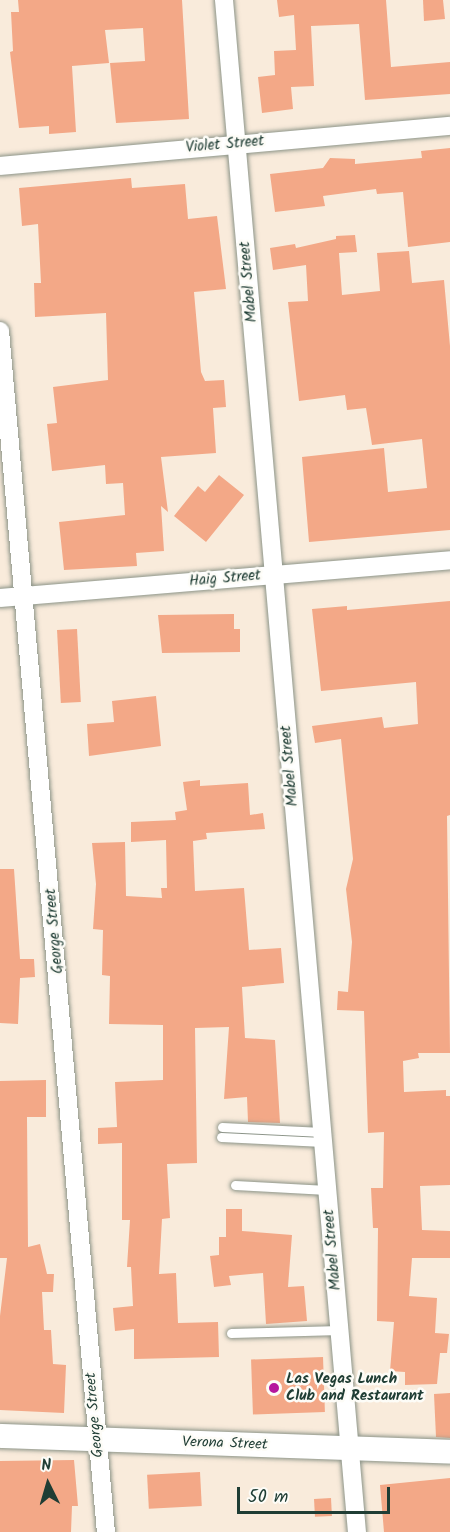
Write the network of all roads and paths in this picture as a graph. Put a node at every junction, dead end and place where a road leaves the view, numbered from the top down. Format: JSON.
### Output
{"nodes":[{"id":1,"x":224,"y":0,"type":"edge"},
{"id":2,"x":450,"y":126,"type":"edge"},
{"id":3,"x":237,"y":144,"type":"junction"},
{"id":4,"x":0,"y":166,"type":"edge"},
{"id":5,"x":0,"y":331,"type":"edge"},
{"id":6,"x":450,"y":560,"type":"edge"},
{"id":7,"x":273,"y":575,"type":"junction"},
{"id":8,"x":24,"y":596,"type":"junction"},
{"id":9,"x":0,"y":598,"type":"edge"},
{"id":10,"x":222,"y":1132,"type":"dead end"},
{"id":11,"x":323,"y":1137,"type":"junction"},
{"id":12,"x":235,"y":1185,"type":"dead end"},
{"id":13,"x":327,"y":1190,"type":"junction"},
{"id":14,"x":340,"y":1330,"type":"junction"},
{"id":15,"x":231,"y":1334,"type":"dead end"},
{"id":16,"x":0,"y":1436,"type":"edge"},
{"id":17,"x":97,"y":1439,"type":"junction"},
{"id":18,"x":351,"y":1448,"type":"junction"},
{"id":19,"x":450,"y":1452,"type":"edge"},
{"id":20,"x":106,"y":1532,"type":"edge"},
{"id":21,"x":357,"y":1532,"type":"edge"}],
"edges":[{"from":1,"to":3,"type":"street","name":"Mabel Street"},
{"from":2,"to":3,"type":"street","name":"Violet Street"},
{"from":3,"to":4,"type":"street","name":"Violet Street"},
{"from":3,"to":7,"type":"street","name":"Mabel Street"},
{"from":5,"to":8,"type":"street","name":"George Street"},
{"from":6,"to":7,"type":"street","name":"Haig Street"},
{"from":7,"to":8,"type":"street","name":"Haig Street"},
{"from":7,"to":11,"type":"street","name":"Mabel Street"},
{"from":8,"to":9,"type":"street","name":"Haig Street"},
{"from":8,"to":17,"type":"street","name":"George Street"},
{"from":10,"to":11,"type":"lane"},
{"from":11,"to":13,"type":"street","name":"Mabel Street"},
{"from":12,"to":13,"type":"lane"},
{"from":13,"to":14,"type":"street","name":"Mabel Street"},
{"from":14,"to":15,"type":"lane"},
{"from":14,"to":18,"type":"street","name":"Mabel Street"},
{"from":16,"to":17,"type":"main road","name":"Verona Street"},
{"from":17,"to":18,"type":"main road","name":"Verona Street"},
{"from":17,"to":20,"type":"street","name":"George Street"},
{"from":18,"to":19,"type":"main road","name":"Verona Street"},
{"from":18,"to":21,"type":"street","name":"Mabel Street"}]}
